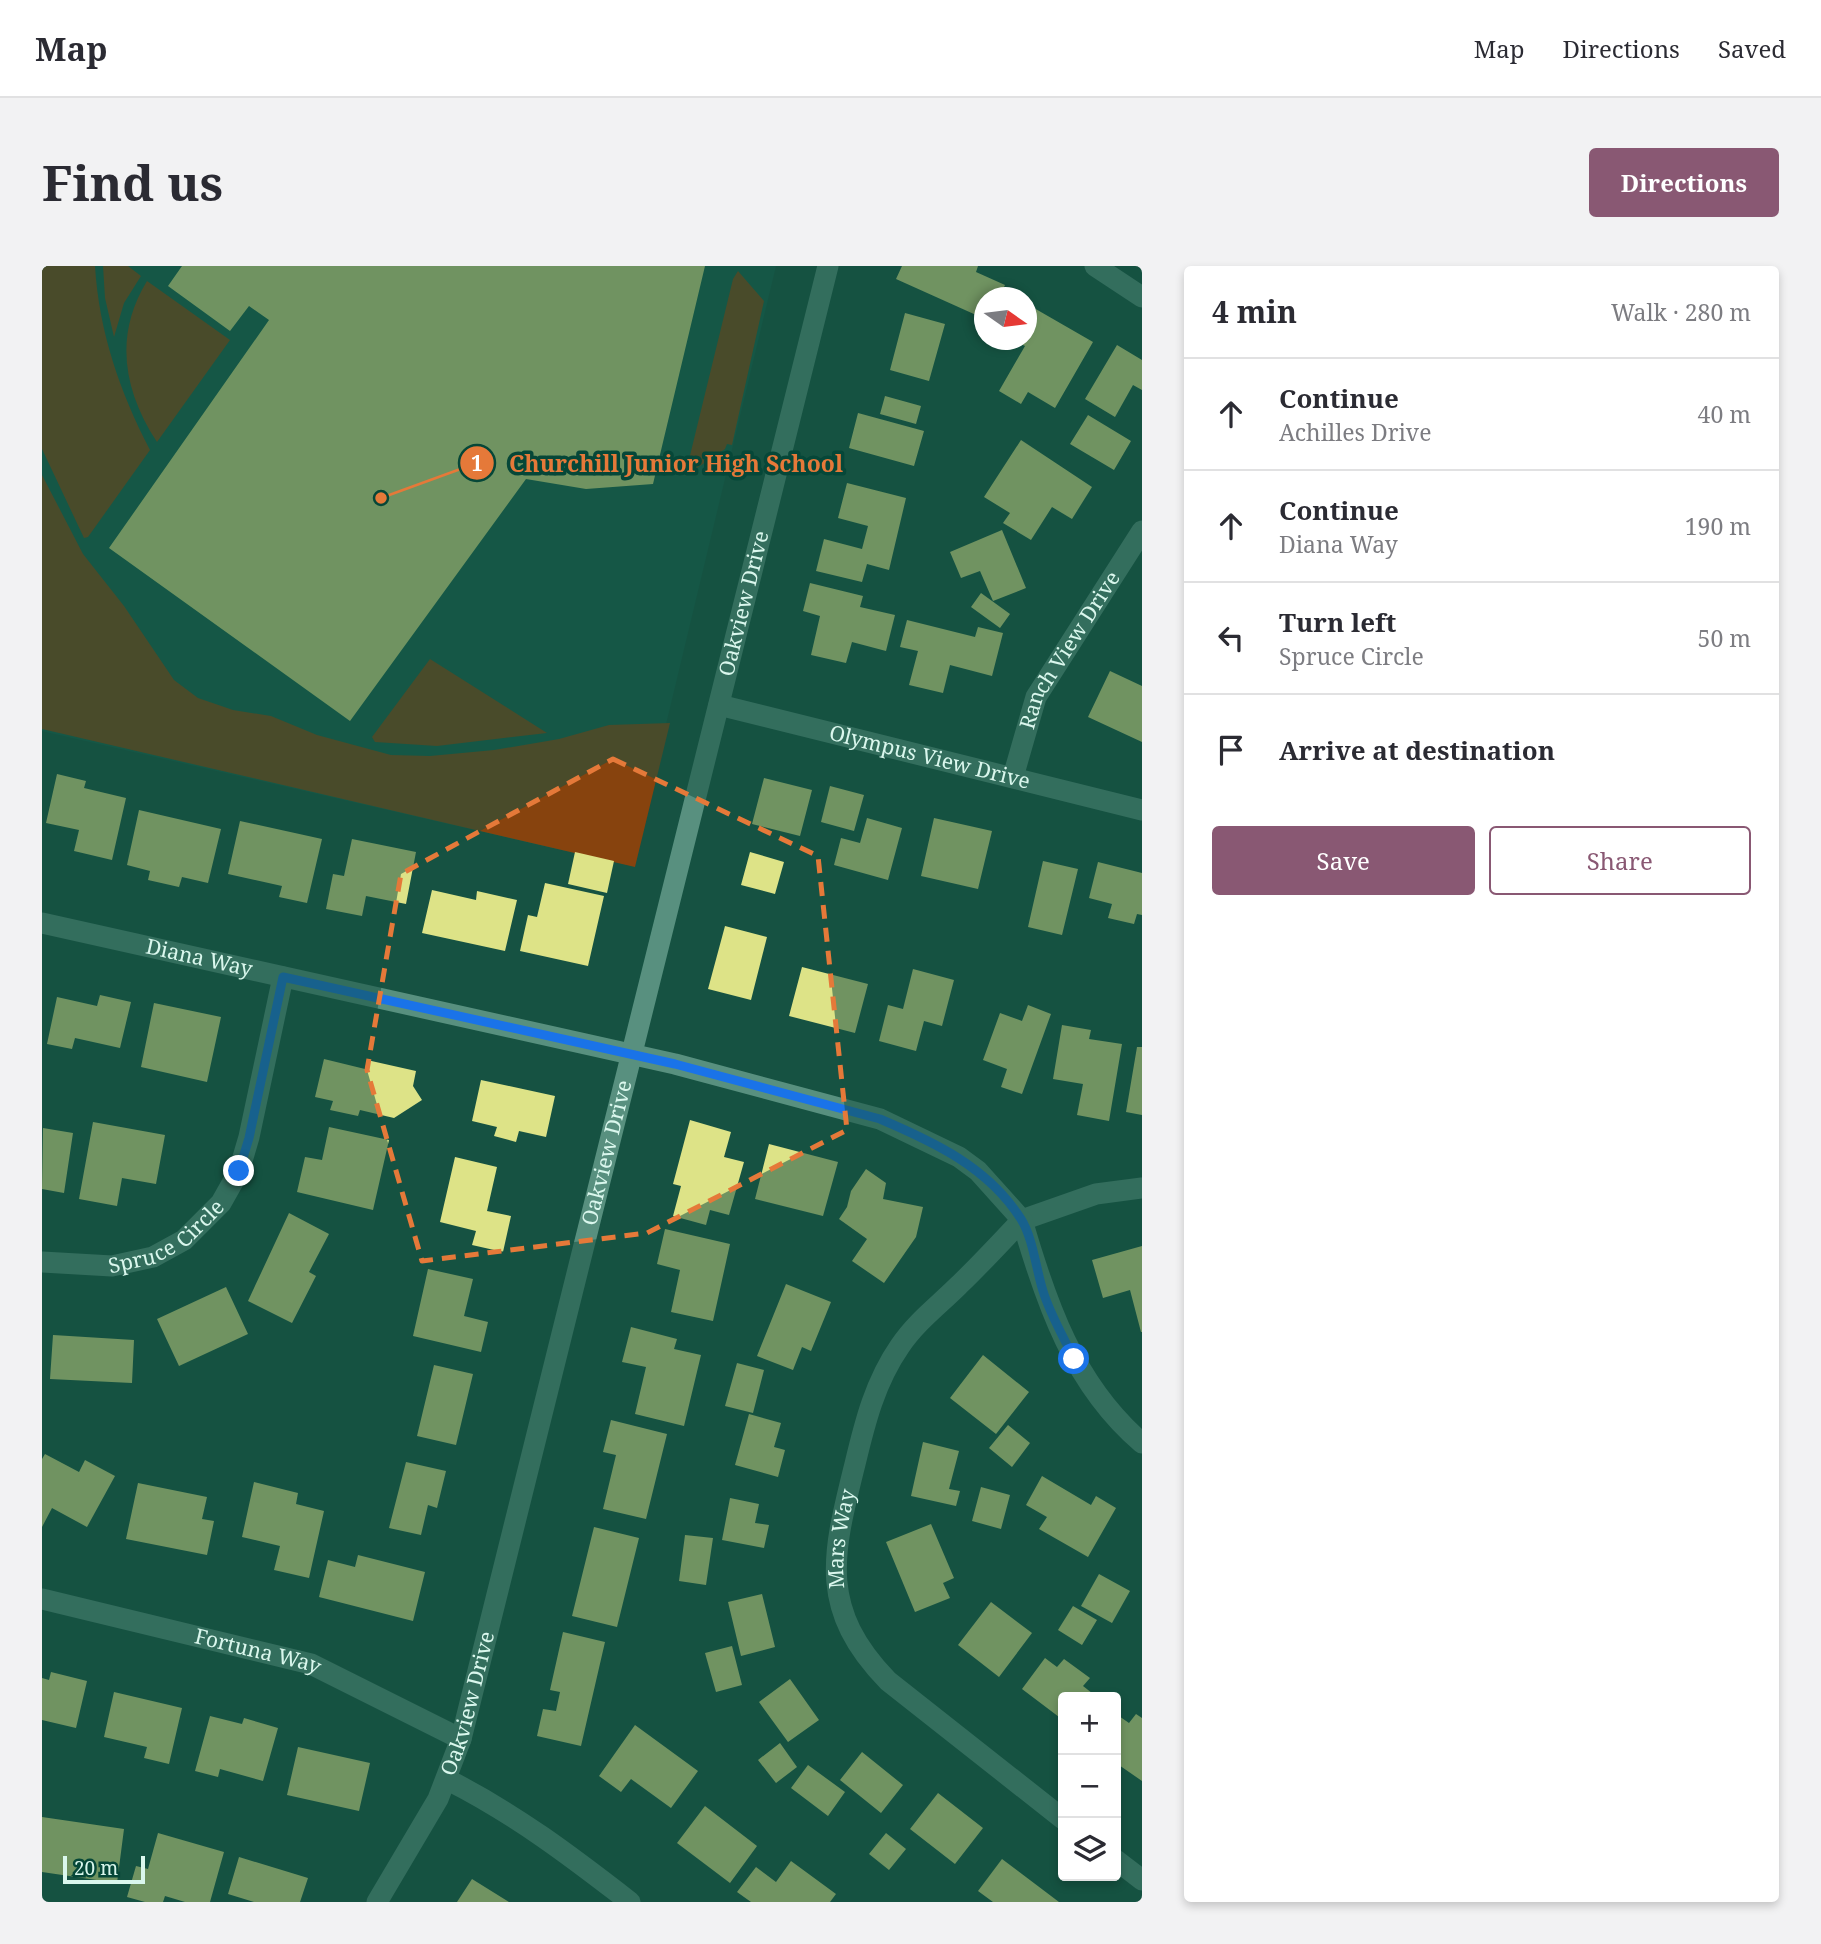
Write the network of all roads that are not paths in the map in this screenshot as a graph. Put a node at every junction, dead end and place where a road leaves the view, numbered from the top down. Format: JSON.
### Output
{"nodes":[{"id":1,"x":828,"y":266,"type":"edge"},
{"id":2,"x":1095,"y":266,"type":"edge"},
{"id":3,"x":1142,"y":297,"type":"edge"},
{"id":4,"x":1142,"y":531,"type":"edge"},
{"id":5,"x":719,"y":705,"type":"junction"},
{"id":6,"x":1013,"y":777,"type":"junction"},
{"id":7,"x":1142,"y":810,"type":"edge"},
{"id":8,"x":42,"y":923,"type":"edge"},
{"id":9,"x":283,"y":977,"type":"junction"},
{"id":10,"x":631,"y":1054,"type":"junction"},
{"id":11,"x":1142,"y":1188,"type":"edge"},
{"id":12,"x":1022,"y":1220,"type":"junction"},
{"id":13,"x":42,"y":1262,"type":"edge"},
{"id":14,"x":1142,"y":1443,"type":"edge"},
{"id":15,"x":42,"y":1599,"type":"edge"},
{"id":16,"x":461,"y":1739,"type":"junction"},
{"id":17,"x":448,"y":1780,"type":"junction"},
{"id":18,"x":1062,"y":1818,"type":"edge"},
{"id":19,"x":1121,"y":1864,"type":"edge"},
{"id":20,"x":1142,"y":1881,"type":"edge"},
{"id":21,"x":377,"y":1902,"type":"edge"},
{"id":22,"x":630,"y":1902,"type":"edge"}],
"edges":[{"from":1,"to":5,"type":"street","name":"Oakview Drive"},
{"from":2,"to":3,"type":"street"},
{"from":4,"to":6,"type":"street","name":"Ranch View Drive"},
{"from":5,"to":6,"type":"street","name":"Olympus View Drive"},
{"from":5,"to":10,"type":"street","name":"Oakview Drive"},
{"from":6,"to":7,"type":"street","name":"Olympus View Drive"},
{"from":8,"to":9,"type":"street","name":"Diana Way"},
{"from":9,"to":10,"type":"street","name":"Diana Way"},
{"from":9,"to":13,"type":"street","name":"Spruce Circle"},
{"from":10,"to":12,"type":"street","name":"Diana Way"},
{"from":10,"to":16,"type":"street","name":"Oakview Drive"},
{"from":11,"to":12,"type":"street"},
{"from":12,"to":14,"type":"street"},
{"from":12,"to":18,"type":"street","name":"Mars Way"},
{"from":15,"to":16,"type":"street","name":"Fortuna Way"},
{"from":16,"to":17,"type":"street","name":"Oakview Drive"},
{"from":17,"to":21,"type":"street","name":"Oakview Drive"},
{"from":17,"to":22,"type":"street"},
{"from":19,"to":20,"type":"street"}]}
